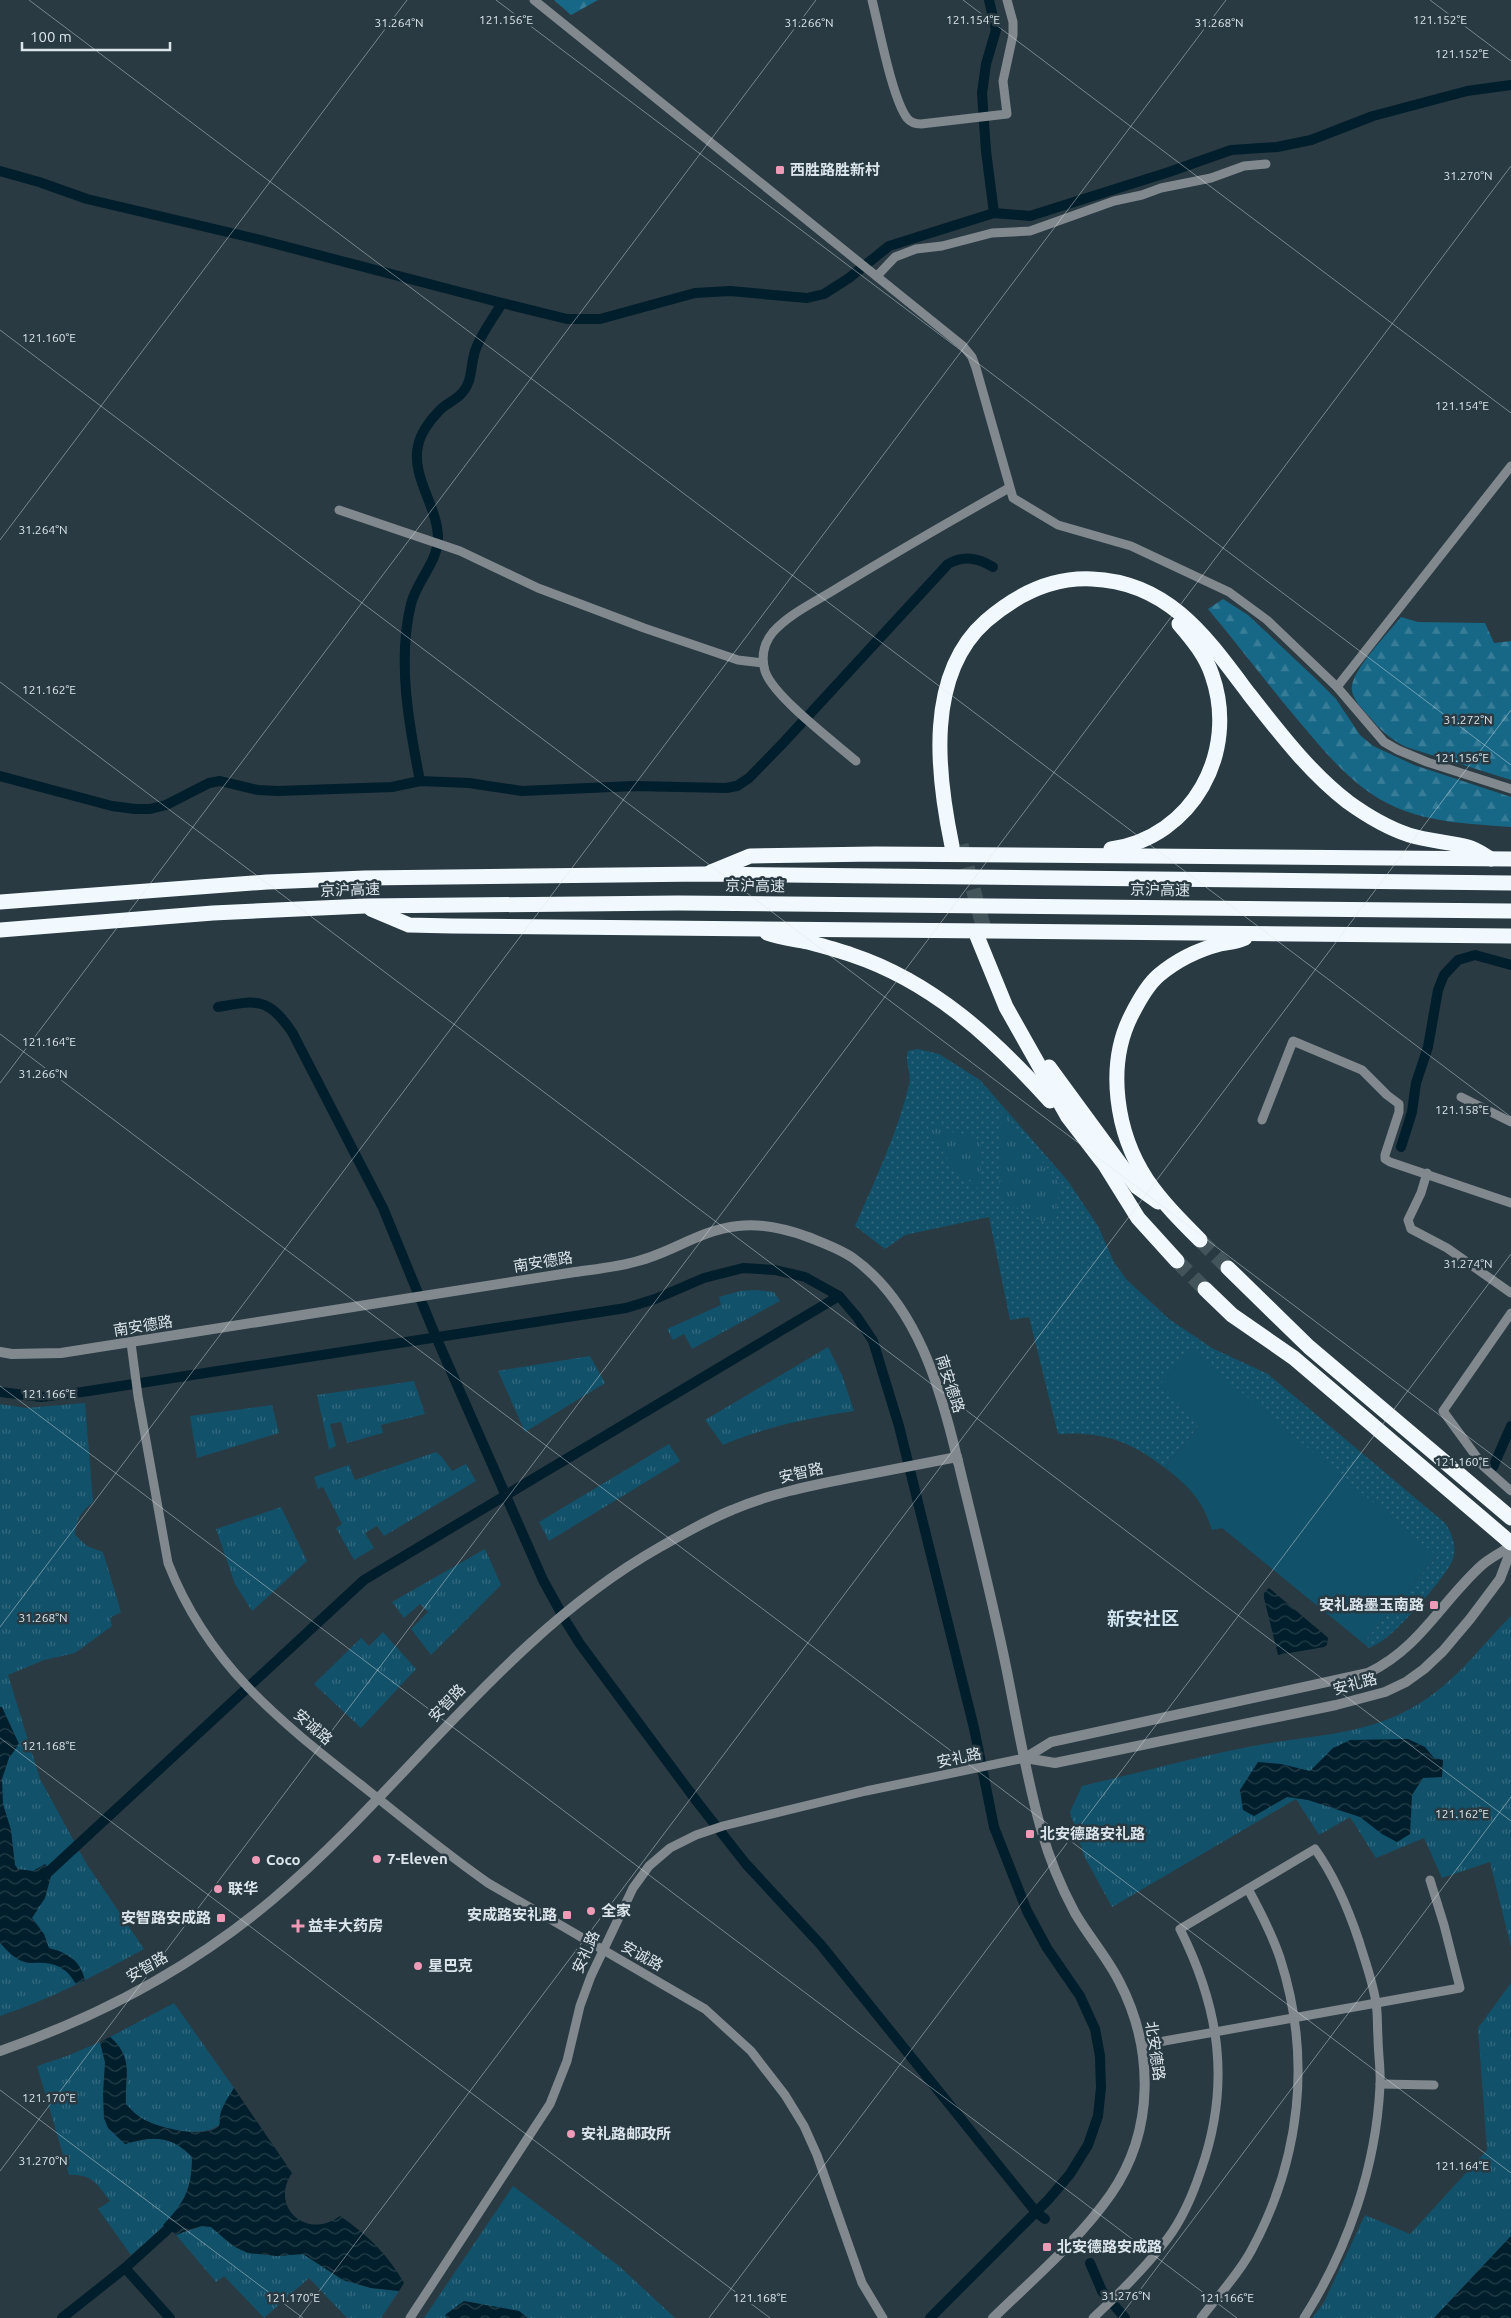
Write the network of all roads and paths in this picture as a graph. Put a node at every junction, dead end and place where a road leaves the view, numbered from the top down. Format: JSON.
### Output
{"nodes":[{"id":1,"x":534,"y":0,"type":"edge"},
{"id":2,"x":872,"y":0,"type":"edge"},
{"id":3,"x":1007,"y":0,"type":"edge"},
{"id":4,"x":1266,"y":164,"type":"dead end"},
{"id":5,"x":876,"y":275,"type":"junction"},
{"id":6,"x":1511,"y":466,"type":"edge"},
{"id":7,"x":1009,"y":488,"type":"junction"},
{"id":8,"x":339,"y":510,"type":"dead end"},
{"id":9,"x":1043,"y":590,"type":"junction"},
{"id":10,"x":763,"y":663,"type":"junction"},
{"id":11,"x":1337,"y":687,"type":"junction"},
{"id":12,"x":856,"y":761,"type":"dead end"},
{"id":13,"x":1511,"y":789,"type":"edge"},
{"id":14,"x":956,"y":845,"type":"tunnel mouth"},
{"id":15,"x":1054,"y":855,"type":"junction"},
{"id":16,"x":1491,"y":859,"type":"junction"},
{"id":17,"x":1511,"y":859,"type":"edge"},
{"id":18,"x":705,"y":874,"type":"junction"},
{"id":19,"x":1511,"y":883,"type":"edge"},
{"id":20,"x":0,"y":902,"type":"edge"},
{"id":21,"x":365,"y":906,"type":"junction"},
{"id":22,"x":1511,"y":911,"type":"edge"},
{"id":23,"x":749,"y":927,"type":"junction"},
{"id":24,"x":0,"y":930,"type":"edge"},
{"id":25,"x":1256,"y":933,"type":"junction"},
{"id":26,"x":1509,"y":936,"type":"edge"},
{"id":27,"x":1461,"y":1097,"type":"dead end"},
{"id":28,"x":1068,"y":1117,"type":"junction"},
{"id":29,"x":1262,"y":1120,"type":"dead end"},
{"id":30,"x":1511,"y":1122,"type":"edge"},
{"id":31,"x":1427,"y":1174,"type":"junction"},
{"id":32,"x":1511,"y":1203,"type":"edge"},
{"id":33,"x":1174,"y":1215,"type":"junction"},
{"id":34,"x":1200,"y":1240,"type":"tunnel mouth"},
{"id":35,"x":1177,"y":1260,"type":"tunnel mouth"},
{"id":36,"x":1228,"y":1268,"type":"tunnel mouth"},
{"id":37,"x":1205,"y":1288,"type":"tunnel mouth"},
{"id":38,"x":1511,"y":1293,"type":"edge"},
{"id":39,"x":1511,"y":1313,"type":"edge"},
{"id":40,"x":131,"y":1343,"type":"junction"},
{"id":41,"x":0,"y":1352,"type":"edge"},
{"id":42,"x":957,"y":1457,"type":"junction"},
{"id":43,"x":1511,"y":1491,"type":"edge"},
{"id":44,"x":1511,"y":1518,"type":"edge"},
{"id":45,"x":1511,"y":1546,"type":"edge"},
{"id":46,"x":1025,"y":1758,"type":"junction"},
{"id":47,"x":377,"y":1798,"type":"junction"},
{"id":48,"x":1430,"y":1880,"type":"dead end"},
{"id":49,"x":1248,"y":1889,"type":"junction"},
{"id":50,"x":602,"y":1949,"type":"junction"},
{"id":51,"x":1376,"y":2003,"type":"junction"},
{"id":52,"x":1294,"y":2017,"type":"junction"},
{"id":53,"x":1215,"y":2031,"type":"junction"},
{"id":54,"x":1142,"y":2045,"type":"junction"},
{"id":55,"x":0,"y":2050,"type":"edge"},
{"id":56,"x":1380,"y":2084,"type":"junction"},
{"id":57,"x":1434,"y":2085,"type":"dead end"},
{"id":58,"x":410,"y":2318,"type":"edge"},
{"id":59,"x":883,"y":2318,"type":"edge"},
{"id":60,"x":993,"y":2318,"type":"edge"},
{"id":61,"x":1093,"y":2318,"type":"edge"},
{"id":62,"x":1201,"y":2318,"type":"edge"},
{"id":63,"x":1304,"y":2318,"type":"edge"}],
"edges":[{"from":1,"to":5,"type":"street"},
{"from":2,"to":3,"type":"street"},
{"from":4,"to":5,"type":"street"},
{"from":5,"to":7,"type":"street"},
{"from":6,"to":11,"type":"street"},
{"from":7,"to":10,"type":"street"},
{"from":7,"to":11,"type":"street"},
{"from":8,"to":10,"type":"street"},
{"from":9,"to":14,"type":"highway"},
{"from":9,"to":15,"type":"highway"},
{"from":9,"to":16,"type":"highway"},
{"from":10,"to":12,"type":"street"},
{"from":11,"to":13,"type":"street"},
{"from":15,"to":16,"type":"highway"},
{"from":15,"to":18,"type":"highway"},
{"from":16,"to":17,"type":"highway"},
{"from":18,"to":19,"type":"highway","name":"京沪高速"},
{"from":18,"to":20,"type":"highway","name":"京沪高速"},
{"from":21,"to":22,"type":"highway","name":"京沪高速"},
{"from":21,"to":23,"type":"highway"},
{"from":21,"to":24,"type":"highway","name":"京沪高速"},
{"from":23,"to":25,"type":"highway"},
{"from":23,"to":28,"type":"highway"},
{"from":25,"to":26,"type":"highway"},
{"from":25,"to":33,"type":"highway"},
{"from":27,"to":30,"type":"street"},
{"from":28,"to":33,"type":"highway"},
{"from":28,"to":35,"type":"highway"},
{"from":29,"to":31,"type":"street"},
{"from":31,"to":32,"type":"street"},
{"from":31,"to":38,"type":"street"},
{"from":33,"to":34,"type":"highway"},
{"from":36,"to":44,"type":"highway"},
{"from":37,"to":45,"type":"highway"},
{"from":39,"to":43,"type":"street"},
{"from":40,"to":41,"type":"street","name":"南安德路"},
{"from":40,"to":42,"type":"street","name":"南安德路"},
{"from":40,"to":47,"type":"street","name":"安诚路"},
{"from":42,"to":46,"type":"street","name":"南安德路"},
{"from":42,"to":47,"type":"street","name":"安智路"},
{"from":45,"to":46,"type":"street","name":"安礼路"},
{"from":45,"to":46,"type":"street","name":"安礼路"},
{"from":46,"to":50,"type":"street","name":"安礼路"},
{"from":46,"to":54,"type":"street","name":"北安德路"},
{"from":47,"to":50,"type":"street","name":"安诚路"},
{"from":47,"to":55,"type":"street","name":"安智路"},
{"from":48,"to":51,"type":"street"},
{"from":49,"to":51,"type":"street"},
{"from":49,"to":52,"type":"street"},
{"from":49,"to":53,"type":"street"},
{"from":50,"to":58,"type":"street","name":"安礼路"},
{"from":50,"to":59,"type":"street","name":"安诚路"},
{"from":51,"to":52,"type":"street"},
{"from":51,"to":56,"type":"street"},
{"from":52,"to":53,"type":"street"},
{"from":52,"to":62,"type":"street"},
{"from":53,"to":54,"type":"street"},
{"from":53,"to":61,"type":"street"},
{"from":54,"to":60,"type":"street","name":"北安德路"},
{"from":56,"to":57,"type":"street"},
{"from":56,"to":63,"type":"street"}]}
